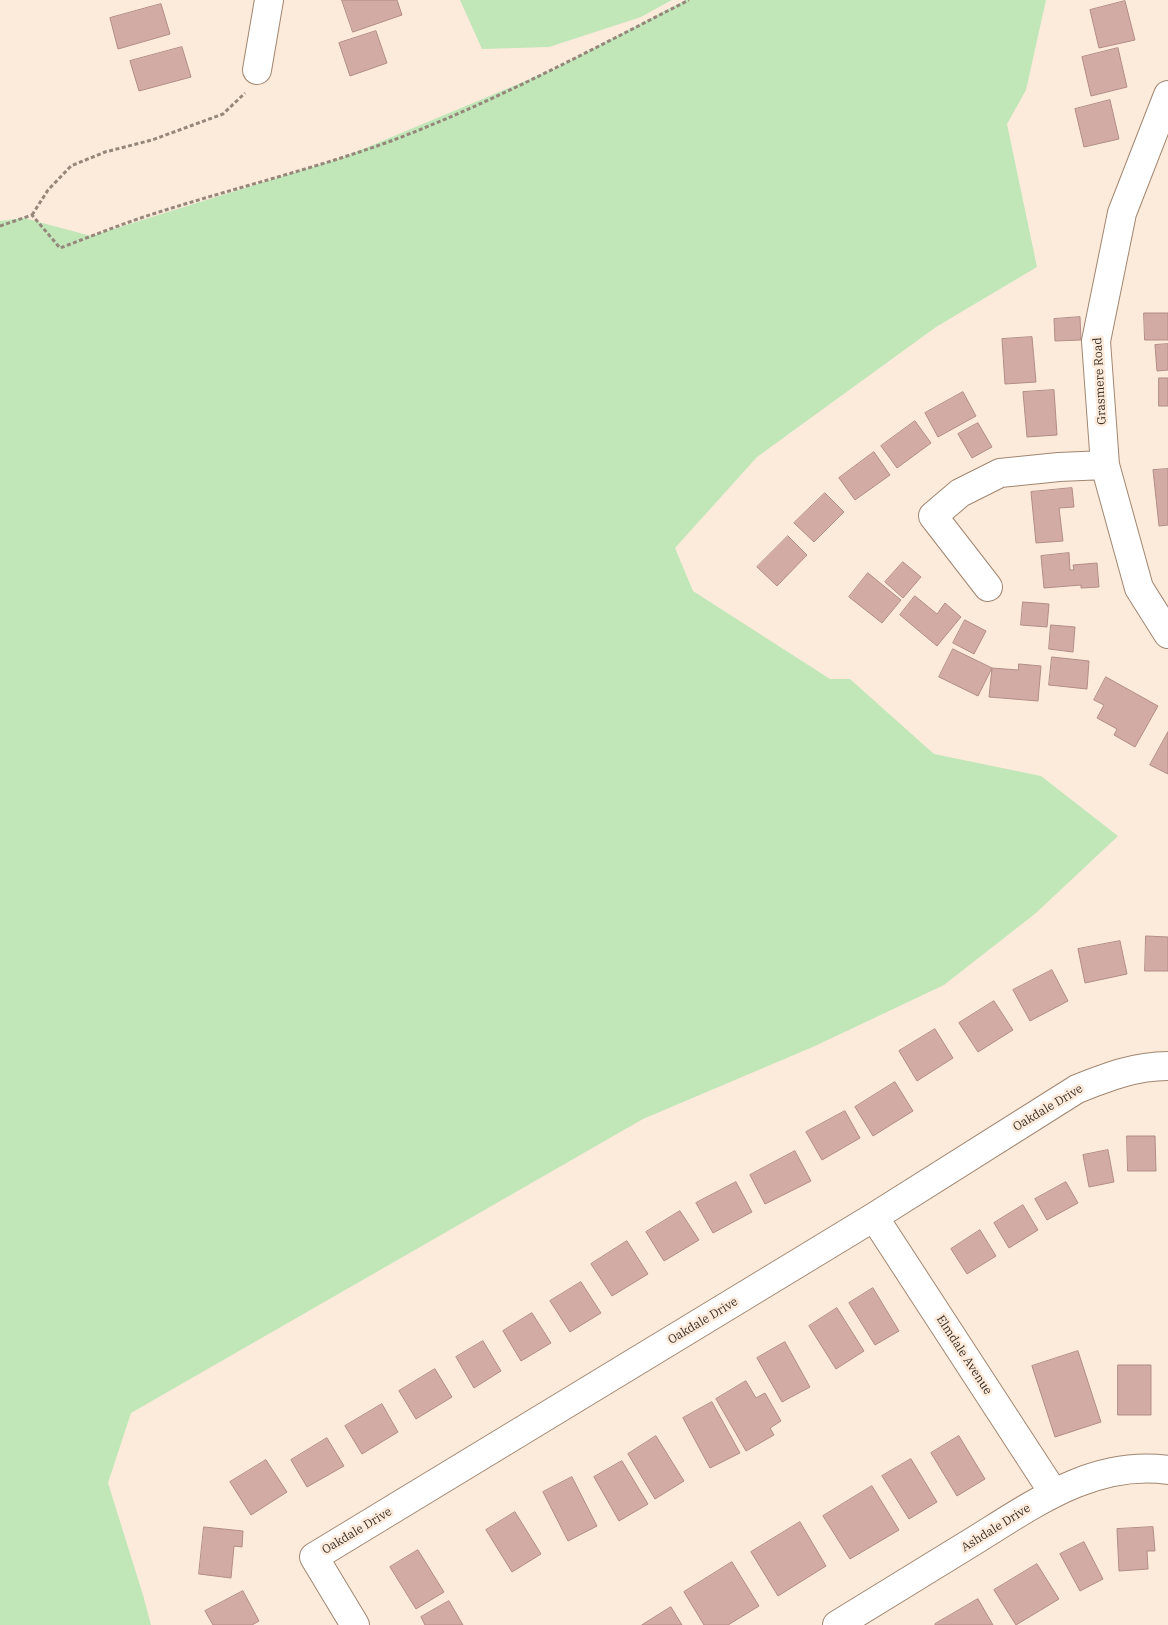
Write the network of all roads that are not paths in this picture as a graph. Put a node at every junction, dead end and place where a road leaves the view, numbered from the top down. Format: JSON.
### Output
{"nodes":[{"id":1,"x":269,"y":0,"type":"edge"},
{"id":2,"x":257,"y":70,"type":"road end"},
{"id":3,"x":1168,"y":96,"type":"edge"},
{"id":4,"x":1105,"y":465,"type":"junction"},
{"id":5,"x":988,"y":587,"type":"dead end"},
{"id":6,"x":1168,"y":634,"type":"edge"},
{"id":7,"x":1168,"y":1066,"type":"edge"},
{"id":8,"x":874,"y":1217,"type":"junction"},
{"id":9,"x":1168,"y":1470,"type":"edge"},
{"id":10,"x":1053,"y":1492,"type":"junction"},
{"id":11,"x":355,"y":1625,"type":"edge"},
{"id":12,"x":837,"y":1625,"type":"edge"}],
"edges":[{"from":1,"to":2,"type":"street"},
{"from":3,"to":4,"type":"street","name":"Grasmere Road"},
{"from":4,"to":5,"type":"street"},
{"from":4,"to":6,"type":"street","name":"Grasmere Road"},
{"from":7,"to":8,"type":"street","name":"Oakdale Drive"},
{"from":8,"to":10,"type":"street","name":"Elmdale Avenue"},
{"from":8,"to":11,"type":"street","name":"Oakdale Drive"},
{"from":9,"to":10,"type":"street","name":"Ashdale Drive"},
{"from":10,"to":12,"type":"street","name":"Ashdale Drive"}]}
